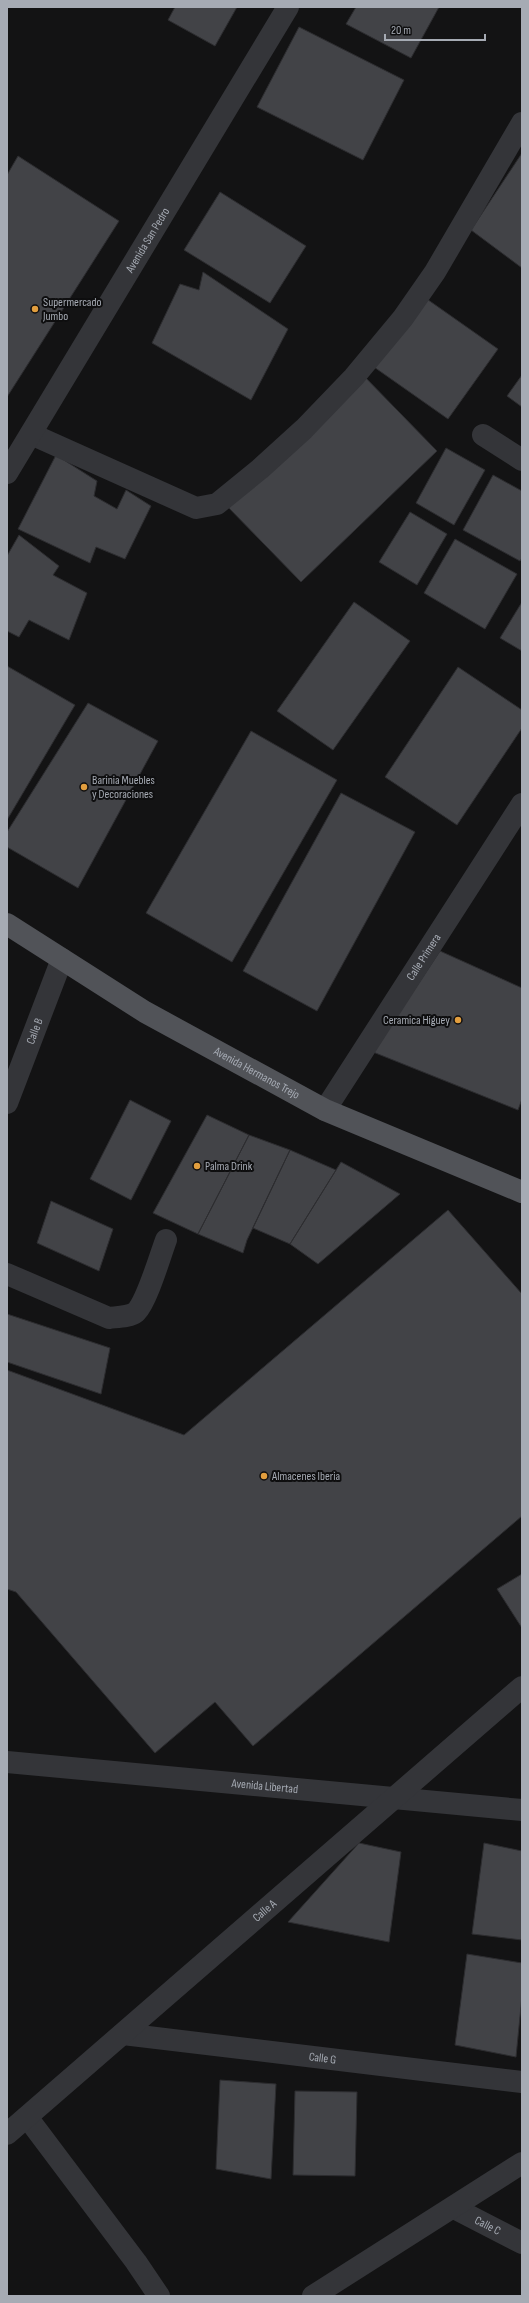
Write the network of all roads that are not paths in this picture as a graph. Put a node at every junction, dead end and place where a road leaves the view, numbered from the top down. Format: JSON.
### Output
{"nodes":[{"id":1,"x":288,"y":7,"type":"edge"},
{"id":2,"x":522,"y":123,"type":"edge"},
{"id":3,"x":31,"y":434,"type":"junction"},
{"id":4,"x":483,"y":435,"type":"dead end"},
{"id":5,"x":522,"y":460,"type":"edge"},
{"id":6,"x":7,"y":473,"type":"edge"},
{"id":7,"x":522,"y":804,"type":"edge"},
{"id":8,"x":7,"y":924,"type":"edge"},
{"id":9,"x":62,"y":959,"type":"junction"},
{"id":10,"x":7,"y":1103,"type":"edge"},
{"id":11,"x":325,"y":1110,"type":"junction"},
{"id":12,"x":522,"y":1192,"type":"edge"},
{"id":13,"x":166,"y":1240,"type":"dead end"},
{"id":14,"x":7,"y":1274,"type":"edge"},
{"id":15,"x":522,"y":1687,"type":"edge"},
{"id":16,"x":7,"y":1762,"type":"edge"},
{"id":17,"x":393,"y":1800,"type":"junction"},
{"id":18,"x":522,"y":1810,"type":"edge"},
{"id":19,"x":123,"y":2034,"type":"junction"},
{"id":20,"x":522,"y":2082,"type":"edge"},
{"id":21,"x":27,"y":2117,"type":"junction"},
{"id":22,"x":7,"y":2134,"type":"edge"},
{"id":23,"x":522,"y":2163,"type":"edge"},
{"id":24,"x":454,"y":2208,"type":"junction"},
{"id":25,"x":522,"y":2243,"type":"edge"},
{"id":26,"x":159,"y":2296,"type":"edge"},
{"id":27,"x":313,"y":2296,"type":"edge"}],
"edges":[{"from":1,"to":3,"type":"street","name":"Avenida San Pedro"},
{"from":2,"to":3,"type":"street"},
{"from":3,"to":6,"type":"street","name":"Avenida San Pedro"},
{"from":4,"to":5,"type":"street"},
{"from":7,"to":11,"type":"street","name":"Calle Primera"},
{"from":8,"to":9,"type":"main road","name":"Avenida Hermanos Trejo"},
{"from":9,"to":10,"type":"street","name":"Calle B"},
{"from":9,"to":11,"type":"main road","name":"Avenida Hermanos Trejo"},
{"from":11,"to":12,"type":"main road","name":"Avenida Hermanos Trejo"},
{"from":13,"to":14,"type":"street"},
{"from":15,"to":17,"type":"street","name":"Calle A"},
{"from":16,"to":17,"type":"street","name":"Avenida Libertad"},
{"from":17,"to":18,"type":"street","name":"Avenida Libertad"},
{"from":17,"to":19,"type":"street","name":"Calle A"},
{"from":19,"to":20,"type":"street","name":"Calle G"},
{"from":19,"to":21,"type":"street","name":"Calle A"},
{"from":21,"to":22,"type":"street","name":"Calle A"},
{"from":21,"to":26,"type":"street"},
{"from":23,"to":24,"type":"street"},
{"from":24,"to":25,"type":"street","name":"Calle C"},
{"from":24,"to":27,"type":"street"}]}
